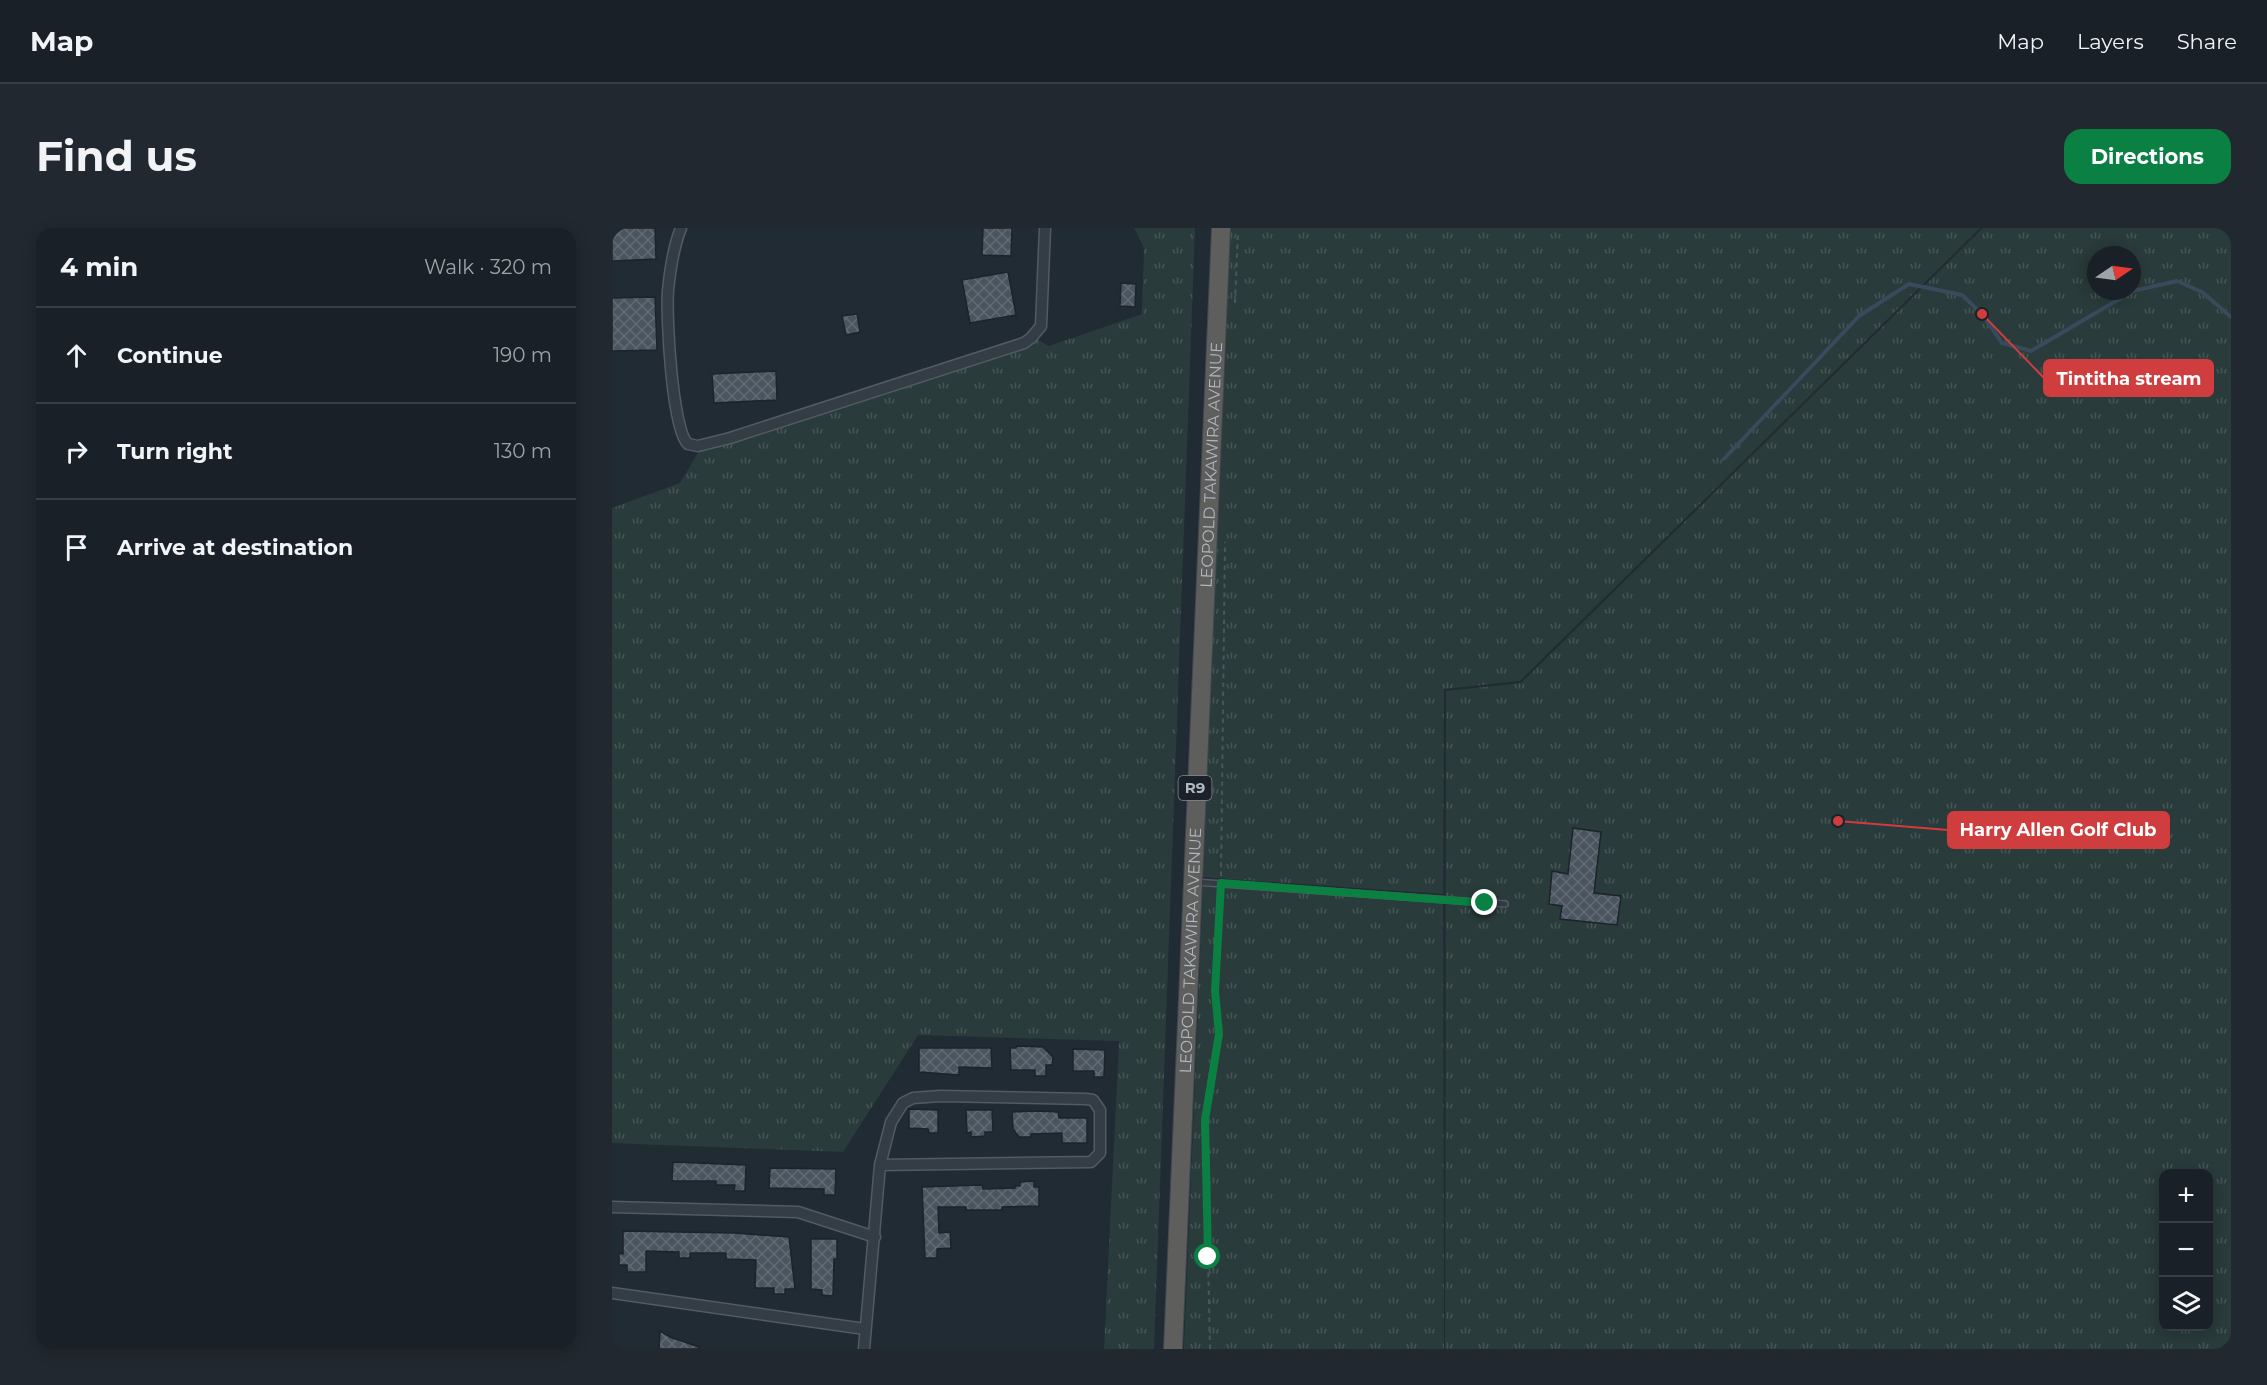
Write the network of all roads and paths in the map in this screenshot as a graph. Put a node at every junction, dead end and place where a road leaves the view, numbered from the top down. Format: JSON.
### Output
{"nodes":[{"id":1,"x":681,"y":228,"type":"edge"},
{"id":2,"x":1045,"y":228,"type":"edge"},
{"id":3,"x":1221,"y":228,"type":"edge"},
{"id":4,"x":1238,"y":228,"type":"edge"},
{"id":5,"x":1234,"y":314,"type":"dead end"},
{"id":6,"x":1225,"y":538,"type":"dead end"},
{"id":7,"x":1191,"y":882,"type":"junction"},
{"id":8,"x":1221,"y":883,"type":"junction"},
{"id":9,"x":1505,"y":904,"type":"dead end"},
{"id":10,"x":880,"y":1166,"type":"junction"},
{"id":11,"x":612,"y":1207,"type":"edge"},
{"id":12,"x":875,"y":1237,"type":"junction"},
{"id":13,"x":612,"y":1293,"type":"edge"},
{"id":14,"x":865,"y":1329,"type":"junction"},
{"id":15,"x":864,"y":1349,"type":"edge"},
{"id":16,"x":1173,"y":1349,"type":"edge"},
{"id":17,"x":1210,"y":1349,"type":"edge"}],
"edges":[{"from":1,"to":2,"type":"street"},
{"from":3,"to":7,"type":"highway","name":"LEOPOLD TAKAWIRA AVENUE","number":"R9"},
{"from":4,"to":5,"type":"path"},
{"from":6,"to":8,"type":"path"},
{"from":7,"to":8,"type":"lane"},
{"from":7,"to":16,"type":"highway","name":"LEOPOLD TAKAWIRA AVENUE","number":"R9"},
{"from":8,"to":9,"type":"lane"},
{"from":8,"to":17,"type":"path"},
{"from":10,"to":10,"type":"street"},
{"from":10,"to":12,"type":"street"},
{"from":11,"to":12,"type":"street"},
{"from":12,"to":14,"type":"street"},
{"from":13,"to":14,"type":"street"},
{"from":14,"to":15,"type":"street"}]}
